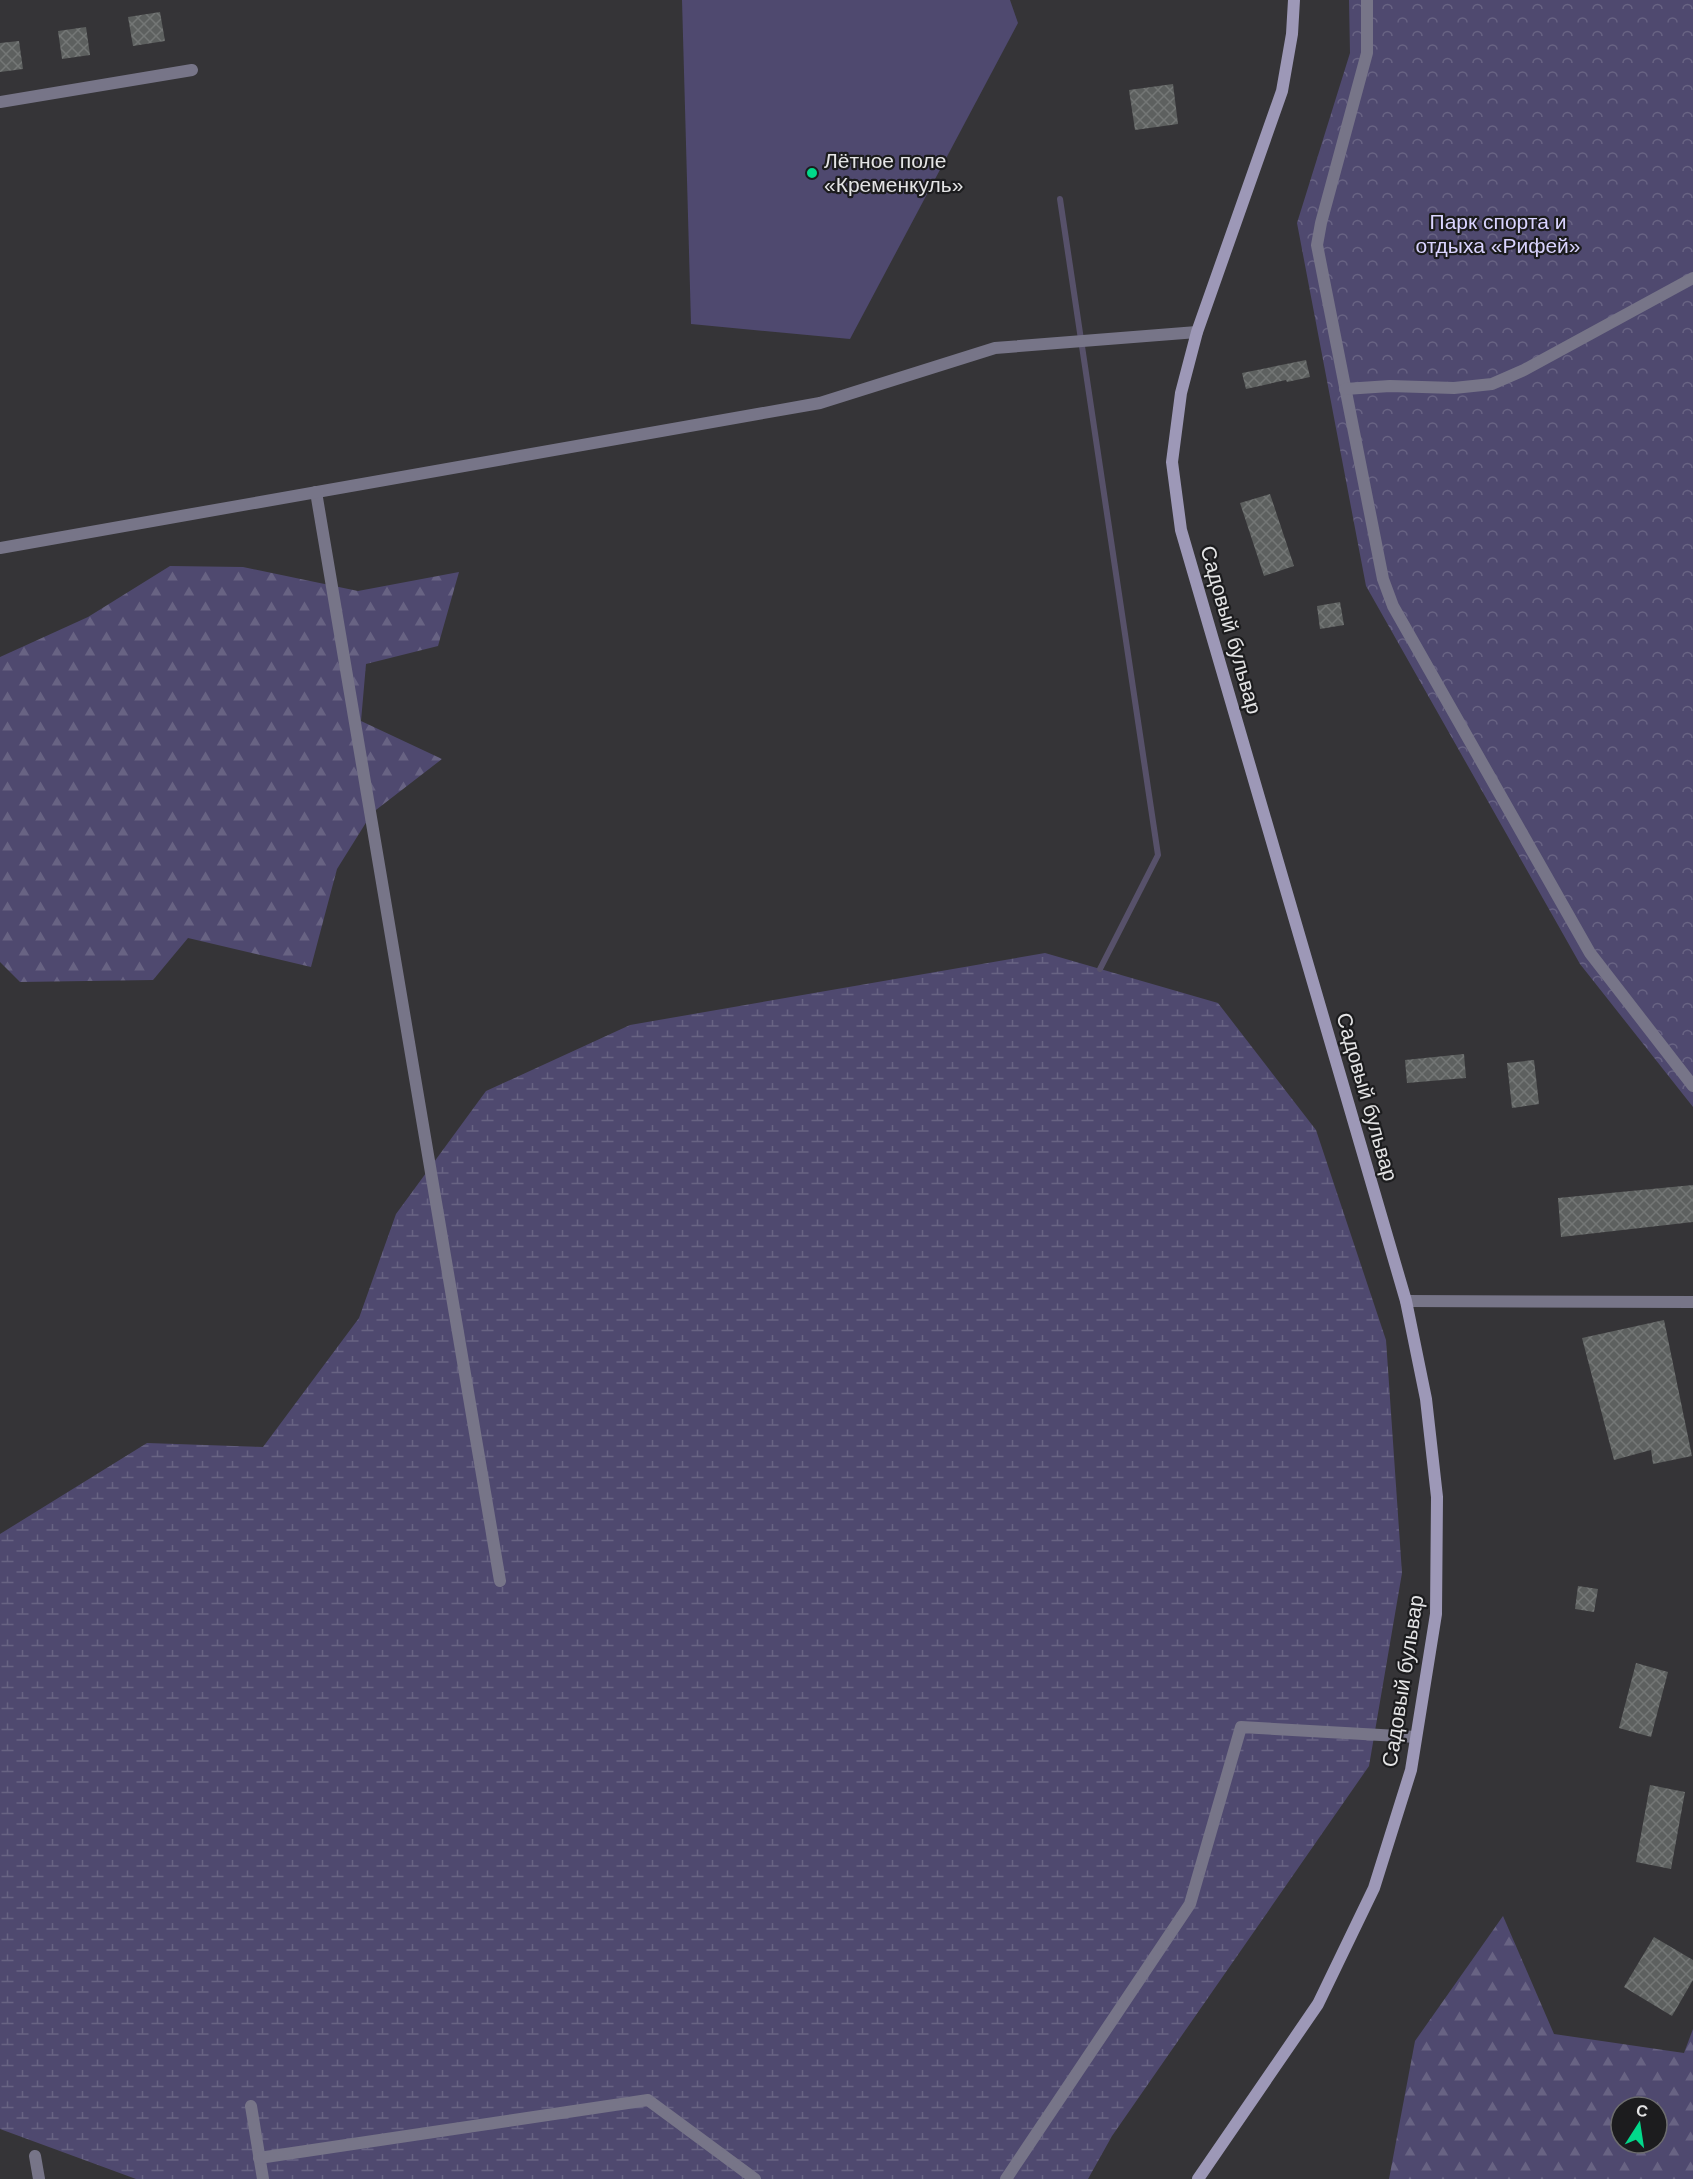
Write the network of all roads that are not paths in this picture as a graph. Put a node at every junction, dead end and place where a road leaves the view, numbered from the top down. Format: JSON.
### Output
{"nodes":[{"id":1,"x":1294,"y":0,"type":"edge"},
{"id":2,"x":1367,"y":0,"type":"edge"},
{"id":3,"x":192,"y":70,"type":"dead end"},
{"id":4,"x":0,"y":102,"type":"edge"},
{"id":5,"x":1693,"y":278,"type":"edge"},
{"id":6,"x":1197,"y":332,"type":"junction"},
{"id":7,"x":1345,"y":389,"type":"junction"},
{"id":8,"x":316,"y":492,"type":"junction"},
{"id":9,"x":0,"y":548,"type":"edge"},
{"id":10,"x":1693,"y":1086,"type":"edge"},
{"id":11,"x":1406,"y":1301,"type":"junction"},
{"id":12,"x":1693,"y":1302,"type":"edge"},
{"id":13,"x":500,"y":1581,"type":"dead end"},
{"id":14,"x":1416,"y":1737,"type":"junction"},
{"id":15,"x":250,"y":2106,"type":"dead end"},
{"id":16,"x":35,"y":2156,"type":"dead end"},
{"id":17,"x":259,"y":2158,"type":"junction"},
{"id":18,"x":39,"y":2179,"type":"edge"},
{"id":19,"x":263,"y":2179,"type":"edge"},
{"id":20,"x":755,"y":2179,"type":"edge"},
{"id":21,"x":1006,"y":2179,"type":"edge"},
{"id":22,"x":1198,"y":2179,"type":"edge"}],
"edges":[{"from":1,"to":6,"type":"street","name":"Садовый бульвар"},
{"from":2,"to":7,"type":"street"},
{"from":3,"to":4,"type":"street"},
{"from":5,"to":7,"type":"street"},
{"from":6,"to":8,"type":"street"},
{"from":6,"to":11,"type":"street","name":"Садовый бульвар"},
{"from":7,"to":10,"type":"street"},
{"from":8,"to":9,"type":"street"},
{"from":8,"to":13,"type":"street"},
{"from":11,"to":12,"type":"street"},
{"from":11,"to":14,"type":"street","name":"Садовый бульвар"},
{"from":14,"to":21,"type":"street"},
{"from":14,"to":22,"type":"street","name":"Садовый бульвар"},
{"from":15,"to":17,"type":"street"},
{"from":16,"to":18,"type":"street"},
{"from":17,"to":19,"type":"street"},
{"from":17,"to":20,"type":"street"}]}
